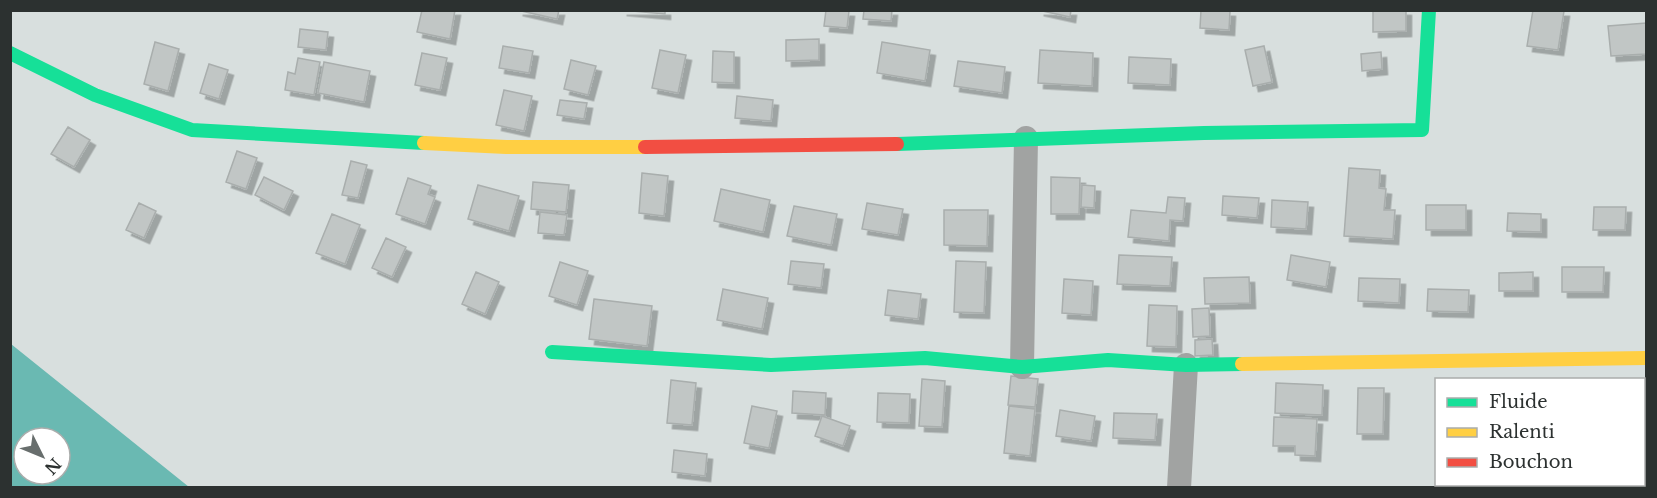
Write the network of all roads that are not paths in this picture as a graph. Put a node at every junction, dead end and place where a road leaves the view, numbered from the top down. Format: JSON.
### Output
{"nodes":[{"id":1,"x":1429,"y":10,"type":"edge"},
{"id":2,"x":10,"y":53,"type":"edge"},
{"id":3,"x":1026,"y":138,"type":"junction"},
{"id":4,"x":552,"y":352,"type":"dead end"},
{"id":5,"x":1647,"y":358,"type":"edge"},
{"id":6,"x":1186,"y":365,"type":"junction"},
{"id":7,"x":1022,"y":367,"type":"junction"},
{"id":8,"x":1179,"y":488,"type":"edge"}],
"edges":[{"from":1,"to":3,"type":"street"},
{"from":2,"to":3,"type":"street"},
{"from":3,"to":7,"type":"street"},
{"from":4,"to":7,"type":"street"},
{"from":5,"to":6,"type":"street"},
{"from":6,"to":7,"type":"street"},
{"from":6,"to":8,"type":"street"}]}
